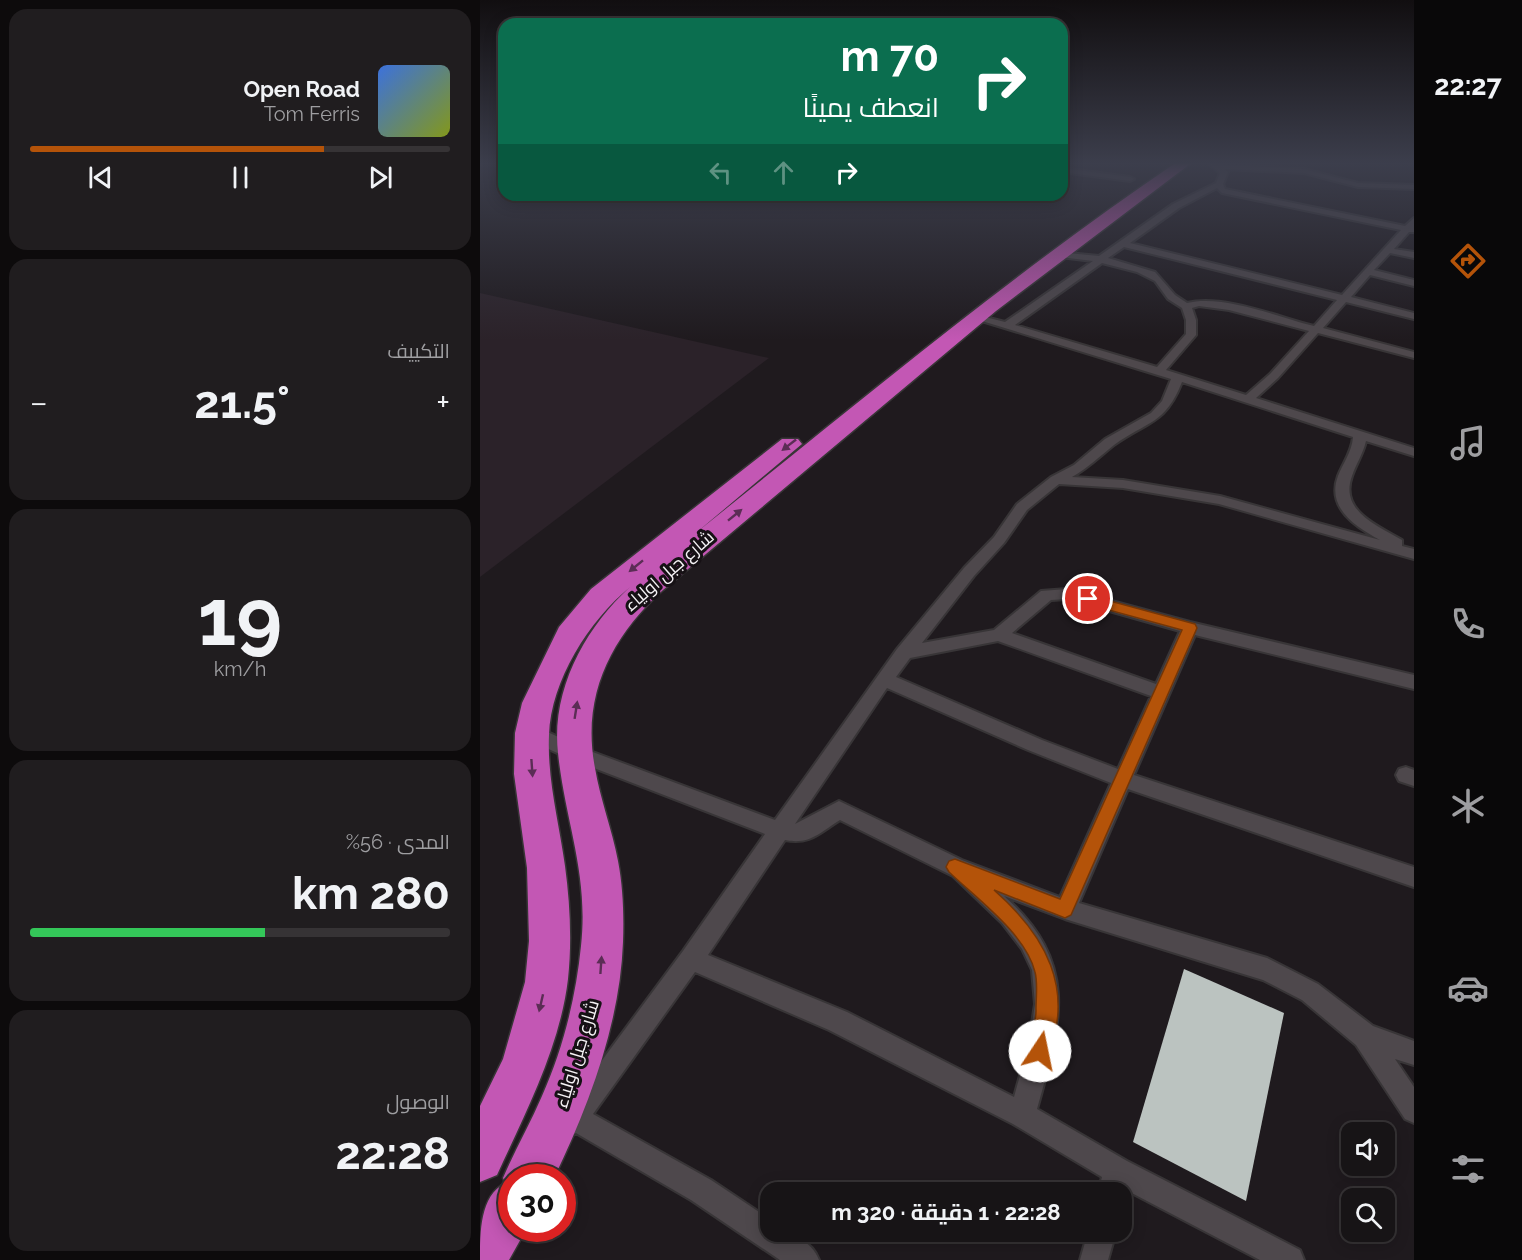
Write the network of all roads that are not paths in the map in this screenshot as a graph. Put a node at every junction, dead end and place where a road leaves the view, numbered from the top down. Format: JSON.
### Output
{"nodes":[{"id":1,"x":1074,"y":223,"type":"edge"},
{"id":2,"x":1103,"y":223,"type":"edge"},
{"id":3,"x":1153,"y":223,"type":"edge"},
{"id":4,"x":1390,"y":223,"type":"edge"},
{"id":5,"x":1411,"y":227,"type":"edge"},
{"id":6,"x":1123,"y":244,"type":"junction"},
{"id":7,"x":1388,"y":250,"type":"junction"},
{"id":8,"x":1060,"y":254,"type":"junction"},
{"id":9,"x":1414,"y":255,"type":"edge"},
{"id":10,"x":1102,"y":260,"type":"junction"},
{"id":11,"x":1369,"y":272,"type":"junction"},
{"id":12,"x":1414,"y":283,"type":"edge"},
{"id":13,"x":1343,"y":298,"type":"junction"},
{"id":14,"x":1186,"y":306,"type":"junction"},
{"id":15,"x":1414,"y":316,"type":"edge"},
{"id":16,"x":977,"y":318,"type":"junction"},
{"id":17,"x":1007,"y":326,"type":"junction"},
{"id":18,"x":1316,"y":328,"type":"junction"},
{"id":19,"x":1414,"y":355,"type":"edge"},
{"id":20,"x":1159,"y":371,"type":"junction"},
{"id":21,"x":1178,"y":376,"type":"junction"},
{"id":22,"x":1248,"y":399,"type":"junction"},
{"id":23,"x":1360,"y":434,"type":"junction"},
{"id":24,"x":1414,"y":452,"type":"edge"},
{"id":25,"x":1056,"y":480,"type":"junction"},
{"id":26,"x":1414,"y":553,"type":"edge"},
{"id":27,"x":1190,"y":628,"type":"junction"},
{"id":28,"x":999,"y":635,"type":"junction"},
{"id":29,"x":903,"y":653,"type":"junction"},
{"id":30,"x":884,"y":679,"type":"junction"},
{"id":31,"x":1414,"y":682,"type":"edge"},
{"id":32,"x":1161,"y":693,"type":"junction"},
{"id":33,"x":532,"y":733,"type":"junction"},
{"id":34,"x":575,"y":753,"type":"junction"},
{"id":35,"x":1123,"y":779,"type":"junction"},
{"id":36,"x":778,"y":830,"type":"junction"},
{"id":37,"x":955,"y":867,"type":"junction"},
{"id":38,"x":1414,"y":877,"type":"edge"},
{"id":39,"x":1065,"y":909,"type":"junction"},
{"id":40,"x":691,"y":959,"type":"junction"},
{"id":41,"x":1365,"y":1036,"type":"junction"},
{"id":42,"x":1414,"y":1053,"type":"edge"},
{"id":43,"x":1414,"y":1110,"type":"edge"},
{"id":44,"x":1022,"y":1114,"type":"junction"},
{"id":45,"x":576,"y":1119,"type":"junction"},
{"id":46,"x":547,"y":1142,"type":"junction"},
{"id":47,"x":480,"y":1158,"type":"edge"},
{"id":48,"x":535,"y":1164,"type":"edge"},
{"id":49,"x":1114,"y":1182,"type":"edge"},
{"id":50,"x":1132,"y":1190,"type":"edge"},
{"id":51,"x":498,"y":1230,"type":"edge"},
{"id":52,"x":1099,"y":1242,"type":"edge"},
{"id":53,"x":480,"y":1260,"type":"edge"},
{"id":54,"x":805,"y":1260,"type":"edge"},
{"id":55,"x":1094,"y":1260,"type":"edge"},
{"id":56,"x":1290,"y":1260,"type":"edge"}],
"edges":[{"from":1,"to":33,"type":"highway","name":"شارع جبل اولياء","one_way":true},
{"from":2,"to":8,"type":"highway","name":"شارع جبل اولياء"},
{"from":3,"to":6,"type":"street"},
{"from":4,"to":5,"type":"street"},
{"from":5,"to":7,"type":"street"},
{"from":6,"to":10,"type":"street"},
{"from":6,"to":13,"type":"street"},
{"from":7,"to":9,"type":"street"},
{"from":7,"to":11,"type":"street"},
{"from":8,"to":10,"type":"street"},
{"from":8,"to":16,"type":"highway","name":"شارع جبل اولياء"},
{"from":10,"to":14,"type":"street"},
{"from":10,"to":17,"type":"street"},
{"from":11,"to":12,"type":"street"},
{"from":11,"to":13,"type":"street"},
{"from":13,"to":15,"type":"street"},
{"from":13,"to":18,"type":"street"},
{"from":14,"to":18,"type":"street"},
{"from":14,"to":20,"type":"street"},
{"from":16,"to":17,"type":"street"},
{"from":34,"to":16,"type":"highway","name":"شارع جبل اولياء","one_way":true},
{"from":17,"to":20,"type":"street"},
{"from":18,"to":19,"type":"street"},
{"from":18,"to":22,"type":"street"},
{"from":20,"to":21,"type":"street"},
{"from":21,"to":22,"type":"street"},
{"from":21,"to":25,"type":"street"},
{"from":22,"to":23,"type":"street"},
{"from":23,"to":24,"type":"street"},
{"from":23,"to":26,"type":"street"},
{"from":25,"to":26,"type":"street"},
{"from":25,"to":29,"type":"street"},
{"from":27,"to":28,"type":"street"},
{"from":27,"to":31,"type":"street"},
{"from":27,"to":32,"type":"street"},
{"from":28,"to":29,"type":"street"},
{"from":28,"to":32,"type":"street"},
{"from":29,"to":30,"type":"street"},
{"from":30,"to":35,"type":"street"},
{"from":30,"to":36,"type":"street"},
{"from":32,"to":35,"type":"street"},
{"from":33,"to":34,"type":"street"},
{"from":33,"to":47,"type":"highway","name":"شارع جبل اولياء","one_way":true},
{"from":34,"to":36,"type":"street"},
{"from":46,"to":34,"type":"highway","name":"شارع جبل اولياء","one_way":true},
{"from":35,"to":38,"type":"street"},
{"from":35,"to":39,"type":"street"},
{"from":36,"to":37,"type":"street"},
{"from":36,"to":40,"type":"street"},
{"from":37,"to":39,"type":"street"},
{"from":37,"to":44,"type":"street"},
{"from":39,"to":41,"type":"street"},
{"from":40,"to":44,"type":"street"},
{"from":40,"to":45,"type":"street"},
{"from":41,"to":42,"type":"street"},
{"from":41,"to":43,"type":"street"},
{"from":44,"to":49,"type":"street"},
{"from":45,"to":46,"type":"street"},
{"from":45,"to":54,"type":"street"},
{"from":46,"to":48,"type":"highway","name":"شارع جبل اولياء"},
{"from":50,"to":56,"type":"street"},
{"from":51,"to":53,"type":"highway"},
{"from":52,"to":55,"type":"street"}]}
